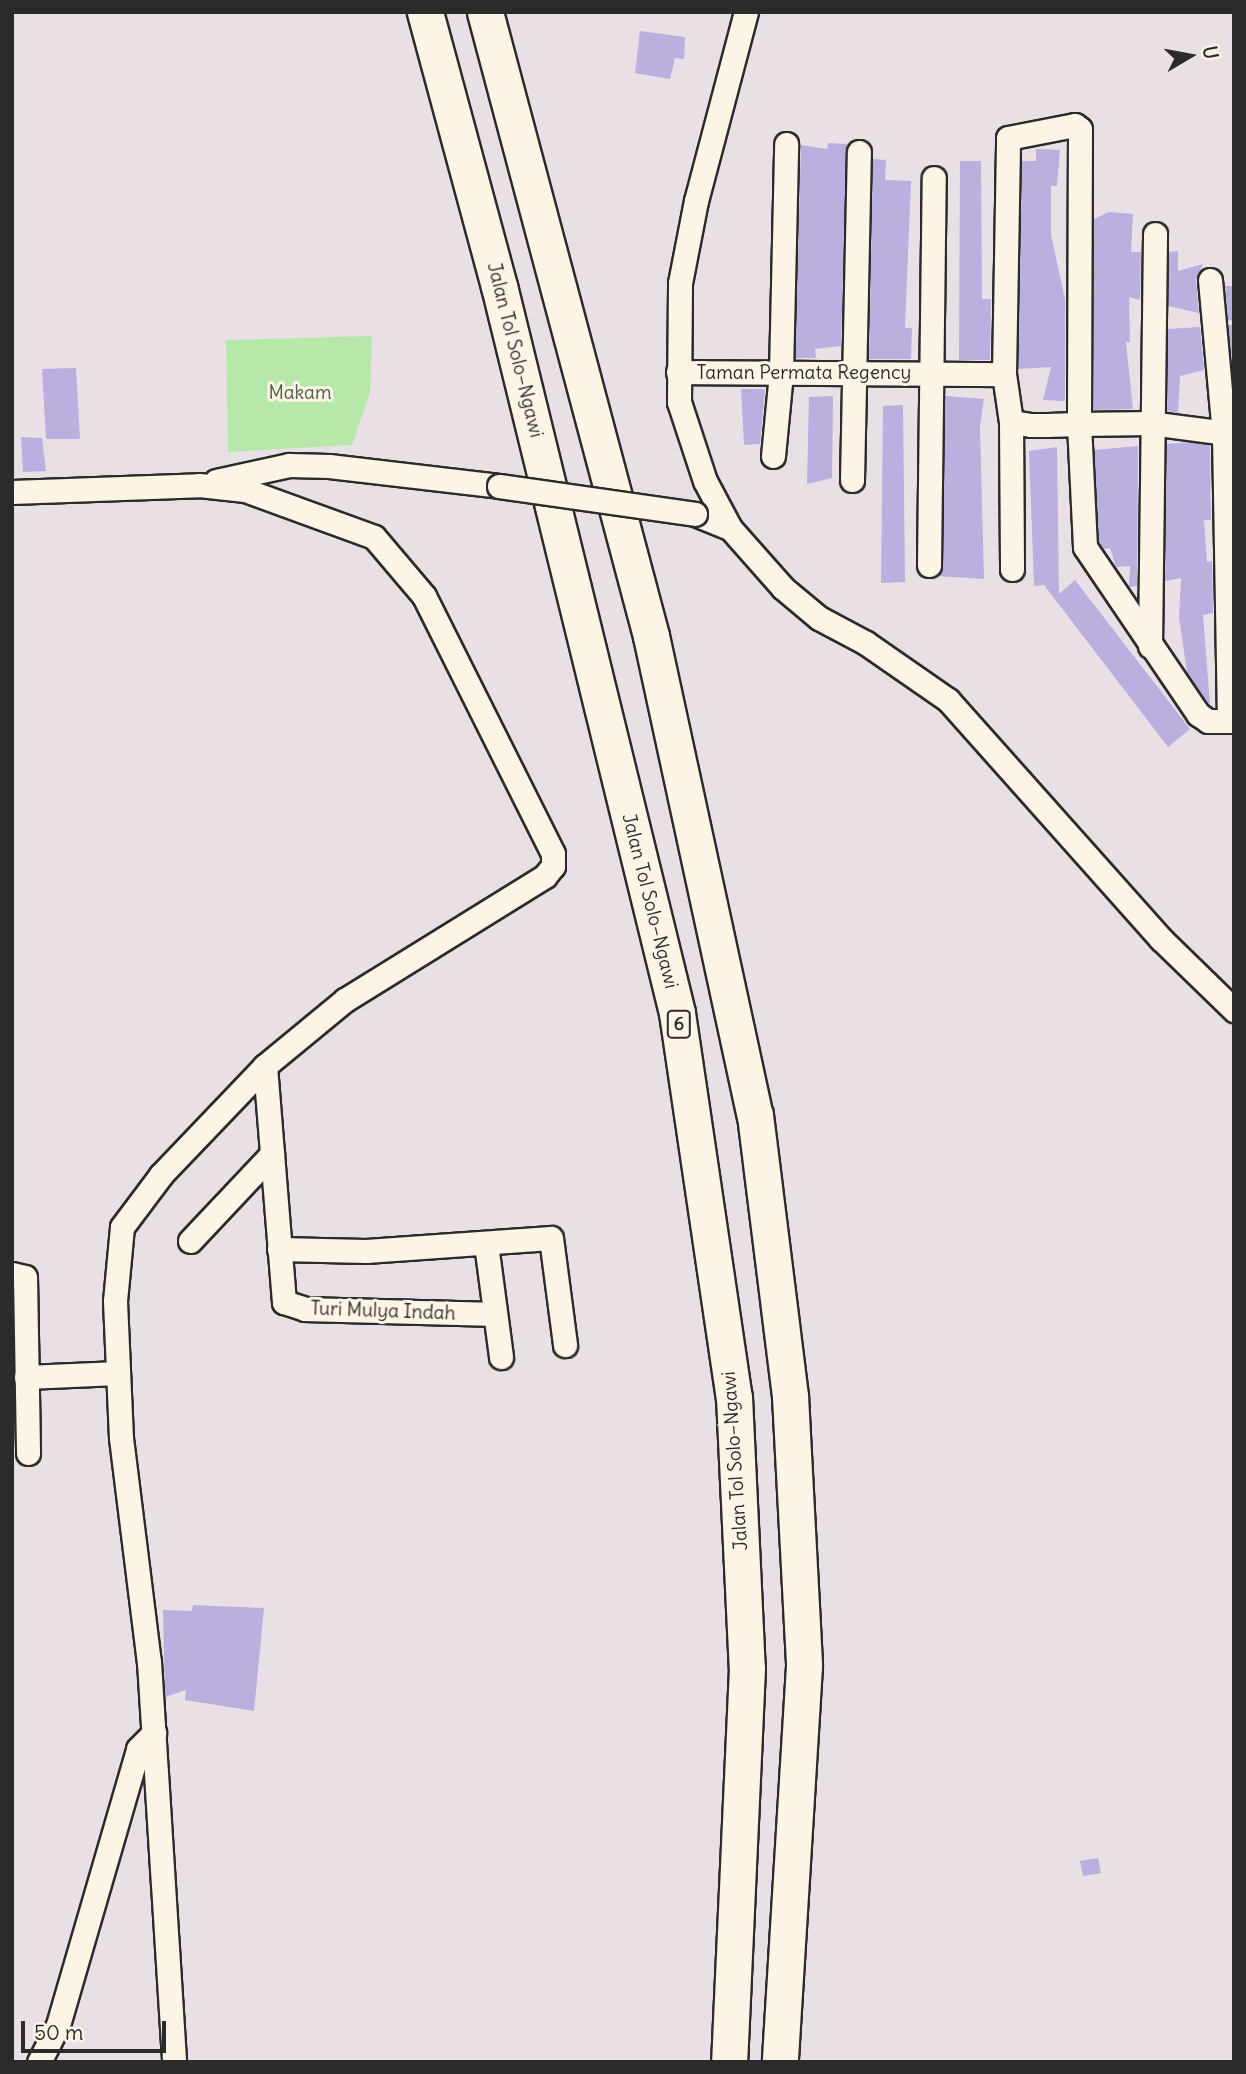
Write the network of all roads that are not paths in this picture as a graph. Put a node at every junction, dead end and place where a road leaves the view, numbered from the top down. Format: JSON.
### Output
{"nodes":[{"id":1,"x":425,"y":12,"type":"edge"},
{"id":2,"x":485,"y":12,"type":"edge"},
{"id":3,"x":746,"y":12,"type":"edge"},
{"id":4,"x":786,"y":144,"type":"dead end"},
{"id":5,"x":859,"y":152,"type":"dead end"},
{"id":6,"x":934,"y":178,"type":"dead end"},
{"id":7,"x":1155,"y":234,"type":"dead end"},
{"id":8,"x":1210,"y":280,"type":"dead end"},
{"id":9,"x":678,"y":372,"type":"junction"},
{"id":10,"x":781,"y":373,"type":"junction"},
{"id":11,"x":854,"y":373,"type":"junction"},
{"id":12,"x":931,"y":373,"type":"junction"},
{"id":13,"x":1004,"y":374,"type":"junction"},
{"id":14,"x":1012,"y":422,"type":"junction"},
{"id":15,"x":1151,"y":423,"type":"junction"},
{"id":16,"x":1079,"y":424,"type":"junction"},
{"id":17,"x":1229,"y":434,"type":"edge"},
{"id":18,"x":773,"y":456,"type":"dead end"},
{"id":19,"x":852,"y":480,"type":"dead end"},
{"id":20,"x":200,"y":485,"type":"junction"},
{"id":21,"x":12,"y":492,"type":"edge"},
{"id":22,"x":730,"y":528,"type":"junction"},
{"id":23,"x":929,"y":565,"type":"dead end"},
{"id":24,"x":1012,"y":569,"type":"dead end"},
{"id":25,"x":1150,"y":646,"type":"junction"},
{"id":26,"x":1231,"y":721,"type":"edge"},
{"id":27,"x":1234,"y":1010,"type":"edge"},
{"id":28,"x":265,"y":1066,"type":"junction"},
{"id":29,"x":272,"y":1154,"type":"junction"},
{"id":30,"x":190,"y":1241,"type":"dead end"},
{"id":31,"x":486,"y":1244,"type":"junction"},
{"id":32,"x":279,"y":1249,"type":"junction"},
{"id":33,"x":12,"y":1274,"type":"edge"},
{"id":34,"x":495,"y":1314,"type":"junction"},
{"id":35,"x":565,"y":1345,"type":"dead end"},
{"id":36,"x":19,"y":1349,"type":"edge"},
{"id":37,"x":501,"y":1357,"type":"dead end"},
{"id":38,"x":118,"y":1373,"type":"junction"},
{"id":39,"x":26,"y":1377,"type":"junction"},
{"id":40,"x":20,"y":1426,"type":"edge"},
{"id":41,"x":27,"y":1453,"type":"dead end"},
{"id":42,"x":153,"y":1733,"type":"junction"},
{"id":43,"x":39,"y":2062,"type":"edge"},
{"id":44,"x":174,"y":2062,"type":"edge"},
{"id":45,"x":729,"y":2062,"type":"edge"},
{"id":46,"x":780,"y":2062,"type":"edge"}],
"edges":[{"from":1,"to":45,"type":"highway","name":"Jalan Tol Solo–Ngawi","number":"6"},
{"from":2,"to":46,"type":"highway"},
{"from":3,"to":9,"type":"street"},
{"from":4,"to":10,"type":"street"},
{"from":5,"to":11,"type":"street"},
{"from":6,"to":12,"type":"street","name":"Taman Permata Regency"},
{"from":7,"to":15,"type":"street"},
{"from":8,"to":17,"type":"street"},
{"from":9,"to":10,"type":"street","name":"Taman Permata Regency"},
{"from":9,"to":22,"type":"street"},
{"from":10,"to":11,"type":"street","name":"Taman Permata Regency"},
{"from":10,"to":18,"type":"street"},
{"from":11,"to":12,"type":"street","name":"Taman Permata Regency"},
{"from":11,"to":19,"type":"street"},
{"from":12,"to":13,"type":"street","name":"Taman Permata Regency"},
{"from":12,"to":23,"type":"street","name":"Taman Permata Regency"},
{"from":13,"to":14,"type":"street"},
{"from":13,"to":16,"type":"street"},
{"from":14,"to":16,"type":"street"},
{"from":14,"to":24,"type":"street"},
{"from":15,"to":16,"type":"street"},
{"from":15,"to":17,"type":"street"},
{"from":15,"to":25,"type":"street"},
{"from":16,"to":25,"type":"street"},
{"from":17,"to":26,"type":"street"},
{"from":20,"to":21,"type":"street"},
{"from":20,"to":22,"type":"street","bridge":true},
{"from":20,"to":28,"type":"street"},
{"from":22,"to":27,"type":"street"},
{"from":25,"to":26,"type":"street"},
{"from":28,"to":29,"type":"street","name":"Turi Mulya Indah"},
{"from":28,"to":38,"type":"street"},
{"from":29,"to":30,"type":"street"},
{"from":29,"to":32,"type":"street","name":"Turi Mulya Indah"},
{"from":31,"to":32,"type":"street"},
{"from":31,"to":34,"type":"street"},
{"from":31,"to":35,"type":"street"},
{"from":32,"to":34,"type":"street","name":"Turi Mulya Indah"},
{"from":33,"to":36,"type":"street"},
{"from":34,"to":37,"type":"street"},
{"from":36,"to":39,"type":"street"},
{"from":38,"to":39,"type":"street"},
{"from":38,"to":42,"type":"street"},
{"from":39,"to":40,"type":"street"},
{"from":40,"to":41,"type":"street"},
{"from":42,"to":43,"type":"street"},
{"from":42,"to":44,"type":"street"}]}
